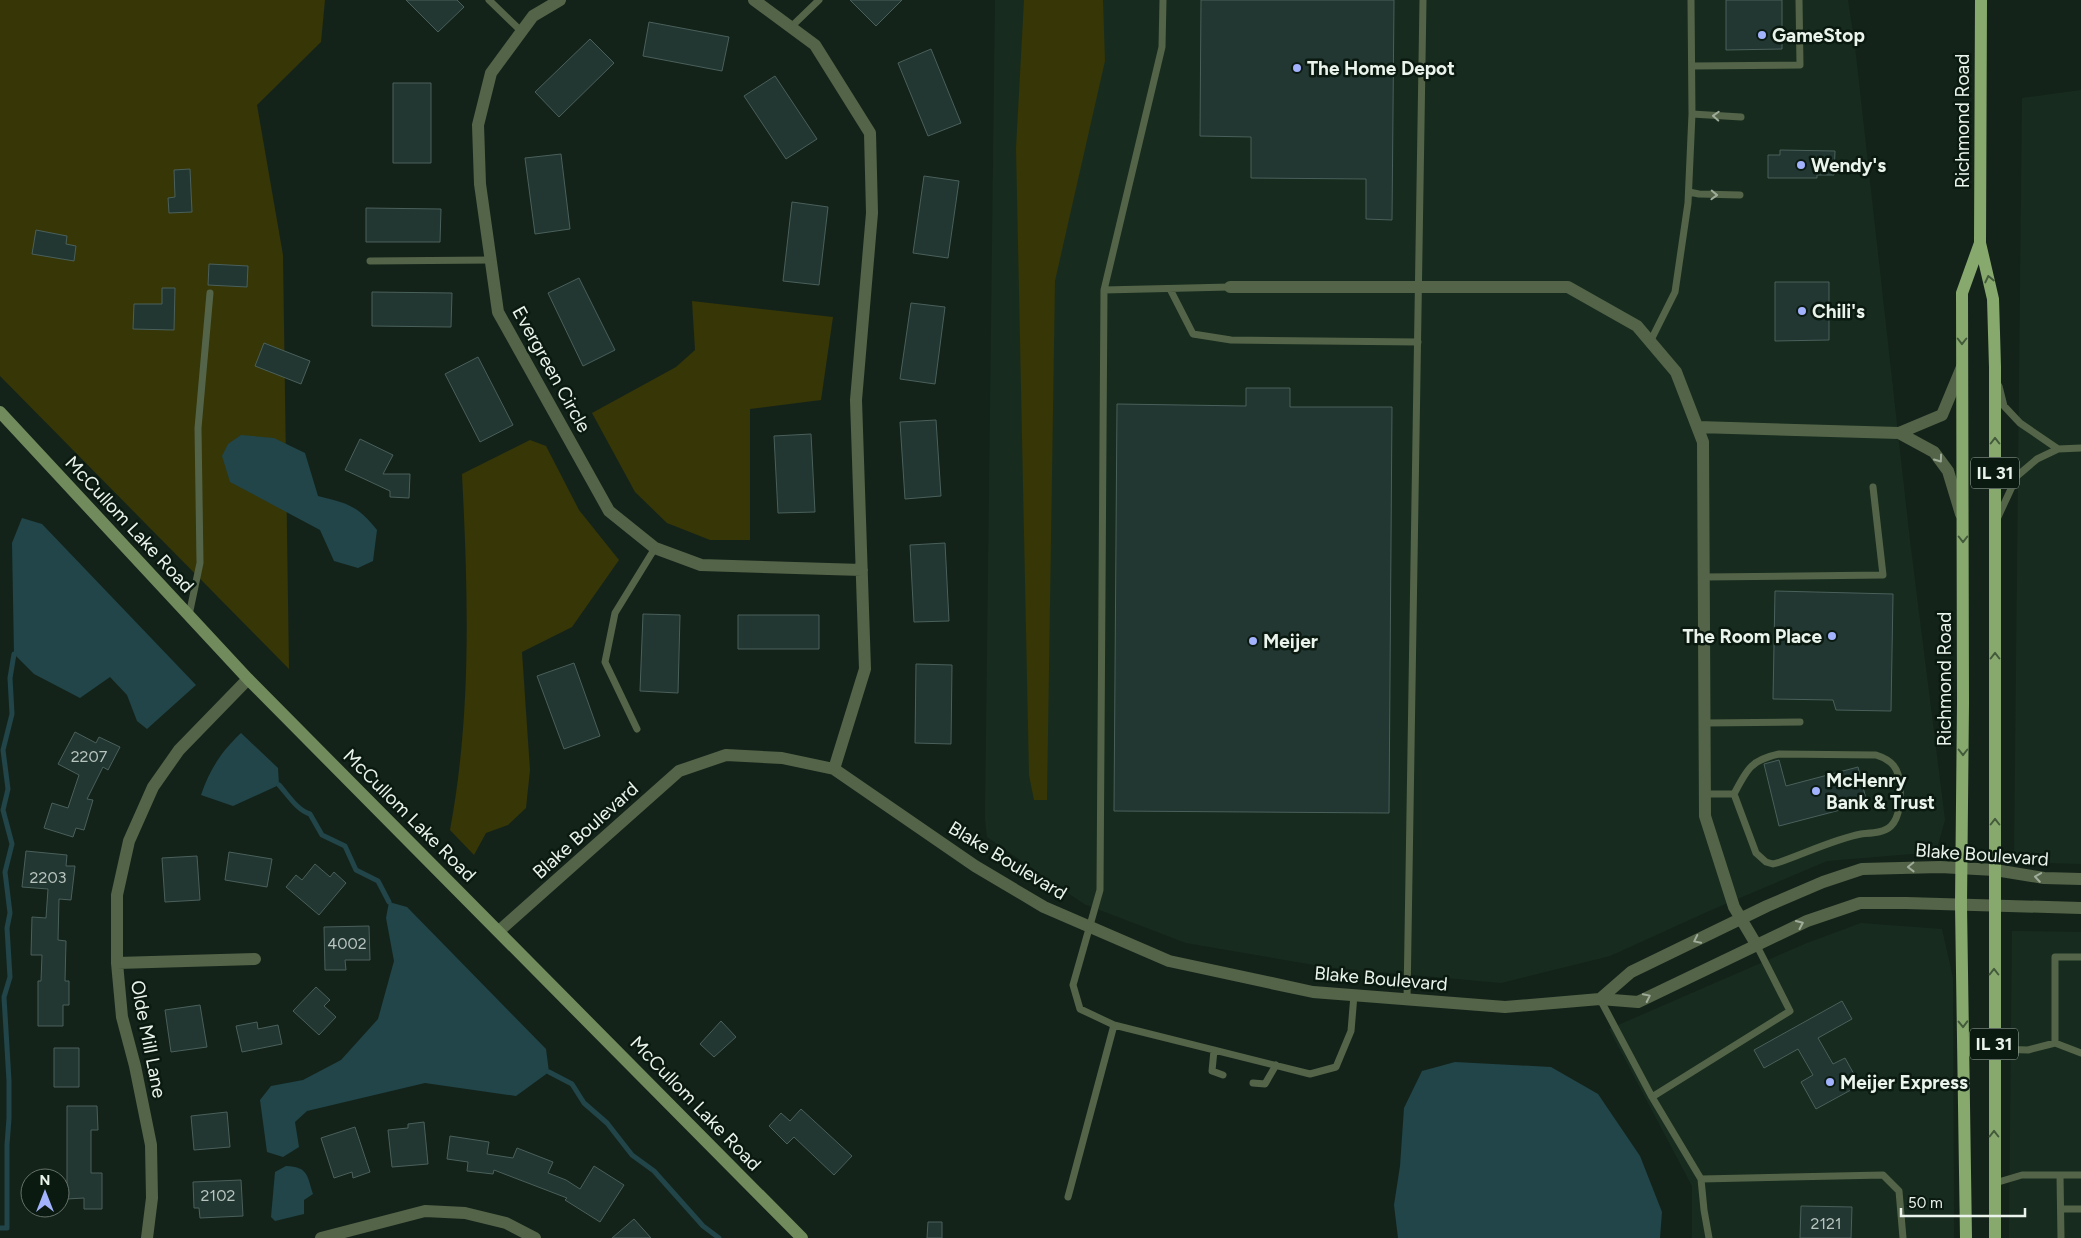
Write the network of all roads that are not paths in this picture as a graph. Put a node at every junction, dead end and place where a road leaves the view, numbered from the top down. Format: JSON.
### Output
{"nodes":[{"id":1,"x":489,"y":0,"type":"edge"},
{"id":2,"x":560,"y":0,"type":"edge"},
{"id":3,"x":754,"y":0,"type":"edge"},
{"id":4,"x":819,"y":0,"type":"edge"},
{"id":5,"x":1163,"y":0,"type":"edge"},
{"id":6,"x":1423,"y":0,"type":"edge"},
{"id":7,"x":1691,"y":0,"type":"edge"},
{"id":8,"x":1799,"y":0,"type":"edge"},
{"id":9,"x":1981,"y":0,"type":"edge"},
{"id":10,"x":791,"y":27,"type":"junction"},
{"id":11,"x":522,"y":32,"type":"junction"},
{"id":12,"x":1692,"y":66,"type":"junction"},
{"id":13,"x":1692,"y":114,"type":"junction"},
{"id":14,"x":1741,"y":117,"type":"dead end"},
{"id":15,"x":1689,"y":192,"type":"junction"},
{"id":16,"x":1740,"y":195,"type":"dead end"},
{"id":17,"x":1980,"y":243,"type":"junction"},
{"id":18,"x":491,"y":260,"type":"junction"},
{"id":19,"x":370,"y":261,"type":"dead end"},
{"id":20,"x":1230,"y":287,"type":"joint"},
{"id":21,"x":1419,"y":287,"type":"junction"},
{"id":22,"x":1170,"y":289,"type":"junction"},
{"id":23,"x":1104,"y":290,"type":"junction"},
{"id":24,"x":210,"y":293,"type":"dead end"},
{"id":25,"x":1418,"y":342,"type":"junction"},
{"id":26,"x":1650,"y":342,"type":"junction"},
{"id":27,"x":1963,"y":365,"type":"junction"},
{"id":28,"x":1995,"y":367,"type":"junction"},
{"id":29,"x":0,"y":412,"type":"edge"},
{"id":30,"x":1698,"y":427,"type":"junction"},
{"id":31,"x":1899,"y":433,"type":"junction"},
{"id":32,"x":2081,"y":448,"type":"edge"},
{"id":33,"x":2058,"y":449,"type":"junction"},
{"id":34,"x":1872,"y":487,"type":"dead end"},
{"id":35,"x":1963,"y":520,"type":"junction"},
{"id":36,"x":1996,"y":522,"type":"junction"},
{"id":37,"x":655,"y":548,"type":"junction"},
{"id":38,"x":862,"y":570,"type":"junction"},
{"id":39,"x":1704,"y":577,"type":"junction"},
{"id":40,"x":189,"y":615,"type":"junction"},
{"id":41,"x":248,"y":679,"type":"junction"},
{"id":42,"x":1800,"y":722,"type":"dead end"},
{"id":43,"x":1705,"y":723,"type":"junction"},
{"id":44,"x":637,"y":729,"type":"dead end"},
{"id":45,"x":834,"y":769,"type":"junction"},
{"id":46,"x":1705,"y":794,"type":"junction"},
{"id":47,"x":1734,"y":794,"type":"junction"},
{"id":48,"x":1962,"y":869,"type":"junction"},
{"id":49,"x":1995,"y":870,"type":"junction"},
{"id":50,"x":2081,"y":879,"type":"edge"},
{"id":51,"x":1961,"y":905,"type":"junction"},
{"id":52,"x":1994,"y":905,"type":"junction"},
{"id":53,"x":2081,"y":908,"type":"edge"},
{"id":54,"x":1741,"y":918,"type":"junction"},
{"id":55,"x":1090,"y":927,"type":"junction"},
{"id":56,"x":499,"y":931,"type":"junction"},
{"id":57,"x":1756,"y":944,"type":"junction"},
{"id":58,"x":2081,"y":957,"type":"edge"},
{"id":59,"x":255,"y":959,"type":"dead end"},
{"id":60,"x":117,"y":963,"type":"junction"},
{"id":61,"x":1354,"y":995,"type":"junction"},
{"id":62,"x":1600,"y":998,"type":"junction"},
{"id":63,"x":1407,"y":999,"type":"junction"},
{"id":64,"x":1114,"y":1026,"type":"junction"},
{"id":65,"x":2055,"y":1043,"type":"junction"},
{"id":66,"x":1994,"y":1049,"type":"junction"},
{"id":67,"x":1214,"y":1050,"type":"junction"},
{"id":68,"x":2081,"y":1053,"type":"edge"},
{"id":69,"x":1276,"y":1065,"type":"junction"},
{"id":70,"x":1223,"y":1075,"type":"dead end"},
{"id":71,"x":1253,"y":1083,"type":"dead end"},
{"id":72,"x":1652,"y":1097,"type":"junction"},
{"id":73,"x":2060,"y":1175,"type":"junction"},
{"id":74,"x":2081,"y":1175,"type":"edge"},
{"id":75,"x":1701,"y":1179,"type":"junction"},
{"id":76,"x":1994,"y":1183,"type":"junction"},
{"id":77,"x":1068,"y":1197,"type":"dead end"},
{"id":78,"x":2081,"y":1209,"type":"edge"},
{"id":79,"x":2060,"y":1210,"type":"junction"},
{"id":80,"x":357,"y":1233,"type":"edge"},
{"id":81,"x":148,"y":1238,"type":"edge"},
{"id":82,"x":321,"y":1238,"type":"edge"},
{"id":83,"x":535,"y":1238,"type":"edge"},
{"id":84,"x":802,"y":1238,"type":"edge"},
{"id":85,"x":1709,"y":1238,"type":"edge"},
{"id":86,"x":1903,"y":1238,"type":"edge"},
{"id":87,"x":1966,"y":1238,"type":"edge"},
{"id":88,"x":1995,"y":1238,"type":"edge"},
{"id":89,"x":2061,"y":1238,"type":"edge"}],
"edges":[{"from":1,"to":11,"type":"lane"},
{"from":2,"to":11,"type":"street","name":"Evergreen Circle"},
{"from":3,"to":10,"type":"street"},
{"from":4,"to":10,"type":"lane"},
{"from":5,"to":23,"type":"lane"},
{"from":6,"to":21,"type":"lane"},
{"from":7,"to":12,"type":"lane"},
{"from":8,"to":12,"type":"lane"},
{"from":9,"to":17,"type":"main road","name":"Richmond Road","number":"IL 31"},
{"from":10,"to":38,"type":"street"},
{"from":11,"to":18,"type":"street","name":"Evergreen Circle"},
{"from":12,"to":13,"type":"lane"},
{"from":14,"to":13,"type":"lane","one_way":true},
{"from":13,"to":15,"type":"lane"},
{"from":15,"to":16,"type":"lane","one_way":true},
{"from":15,"to":26,"type":"lane"},
{"from":17,"to":27,"type":"main road","name":"Richmond Road","number":"IL 31","one_way":true},
{"from":28,"to":17,"type":"main road","name":"Richmond Road","number":"IL 31","one_way":true},
{"from":18,"to":19,"type":"lane"},
{"from":18,"to":37,"type":"street","name":"Evergreen Circle"},
{"from":20,"to":21,"type":"street"},
{"from":20,"to":22,"type":"lane"},
{"from":21,"to":25,"type":"lane"},
{"from":21,"to":26,"type":"street"},
{"from":22,"to":23,"type":"lane"},
{"from":22,"to":25,"type":"lane"},
{"from":23,"to":55,"type":"lane"},
{"from":24,"to":40,"type":"lane"},
{"from":25,"to":63,"type":"lane"},
{"from":26,"to":30,"type":"street"},
{"from":27,"to":31,"type":"street"},
{"from":27,"to":35,"type":"main road","name":"Richmond Road","number":"IL 31"},
{"from":28,"to":33,"type":"lane"},
{"from":36,"to":28,"type":"main road","name":"Richmond Road","number":"IL 31","one_way":true},
{"from":29,"to":40,"type":"street","name":"McCullom Lake Road"},
{"from":30,"to":31,"type":"street"},
{"from":30,"to":39,"type":"street"},
{"from":31,"to":35,"type":"street","one_way":true},
{"from":32,"to":33,"type":"lane"},
{"from":33,"to":36,"type":"lane"},
{"from":34,"to":39,"type":"lane"},
{"from":35,"to":48,"type":"main road","name":"Richmond Road","number":"IL 31","one_way":true},
{"from":49,"to":36,"type":"main road","name":"Richmond Road","number":"IL 31","one_way":true},
{"from":37,"to":38,"type":"street","name":"Evergreen Circle"},
{"from":37,"to":44,"type":"lane"},
{"from":38,"to":45,"type":"street"},
{"from":39,"to":43,"type":"street"},
{"from":40,"to":41,"type":"street","name":"McCullom Lake Road"},
{"from":41,"to":56,"type":"street","name":"McCullom Lake Road"},
{"from":41,"to":60,"type":"street","name":"Olde Mill Lane"},
{"from":42,"to":43,"type":"lane"},
{"from":43,"to":46,"type":"street"},
{"from":45,"to":55,"type":"street","name":"Blake Boulevard"},
{"from":45,"to":56,"type":"street","name":"Blake Boulevard"},
{"from":46,"to":47,"type":"lane"},
{"from":46,"to":54,"type":"street"},
{"from":47,"to":47,"type":"lane"},
{"from":48,"to":49,"type":"street","name":"Blake Boulevard"},
{"from":48,"to":51,"type":"main road","name":"Richmond Road","number":"IL 31"},
{"from":48,"to":54,"type":"street","name":"Blake Boulevard","one_way":true},
{"from":50,"to":49,"type":"street","name":"Blake Boulevard","one_way":true},
{"from":49,"to":52,"type":"main road","name":"Richmond Road","number":"IL 31"},
{"from":51,"to":52,"type":"street","name":"Blake Boulevard"},
{"from":57,"to":51,"type":"street","name":"Blake Boulevard","one_way":true},
{"from":51,"to":87,"type":"main road","name":"Richmond Road","number":"IL 31","one_way":true},
{"from":52,"to":53,"type":"street","name":"Blake Boulevard"},
{"from":66,"to":52,"type":"main road","name":"Richmond Road","number":"IL 31","one_way":true},
{"from":54,"to":57,"type":"street"},
{"from":54,"to":62,"type":"street","name":"Blake Boulevard","one_way":true},
{"from":55,"to":61,"type":"street","name":"Blake Boulevard"},
{"from":55,"to":64,"type":"lane"},
{"from":56,"to":84,"type":"street","name":"McCullom Lake Road"},
{"from":62,"to":57,"type":"street","name":"Blake Boulevard","one_way":true},
{"from":57,"to":72,"type":"lane"},
{"from":58,"to":65,"type":"lane"},
{"from":59,"to":60,"type":"street"},
{"from":60,"to":81,"type":"street","name":"Olde Mill Lane"},
{"from":61,"to":63,"type":"street","name":"Blake Boulevard"},
{"from":61,"to":69,"type":"lane"},
{"from":62,"to":63,"type":"street","name":"Blake Boulevard"},
{"from":62,"to":72,"type":"lane"},
{"from":64,"to":67,"type":"lane"},
{"from":64,"to":77,"type":"lane"},
{"from":65,"to":66,"type":"lane"},
{"from":65,"to":68,"type":"lane"},
{"from":76,"to":66,"type":"main road","name":"Richmond Road","number":"IL 31","one_way":true},
{"from":67,"to":69,"type":"lane"},
{"from":67,"to":70,"type":"lane"},
{"from":69,"to":71,"type":"lane"},
{"from":72,"to":75,"type":"lane"},
{"from":73,"to":74,"type":"lane"},
{"from":73,"to":76,"type":"lane"},
{"from":73,"to":79,"type":"lane"},
{"from":75,"to":85,"type":"lane"},
{"from":75,"to":86,"type":"lane"},
{"from":76,"to":88,"type":"main road","name":"Richmond Road","number":"IL 31"},
{"from":78,"to":79,"type":"lane"},
{"from":79,"to":89,"type":"lane"},
{"from":80,"to":82,"type":"street"},
{"from":80,"to":83,"type":"street"}]}
